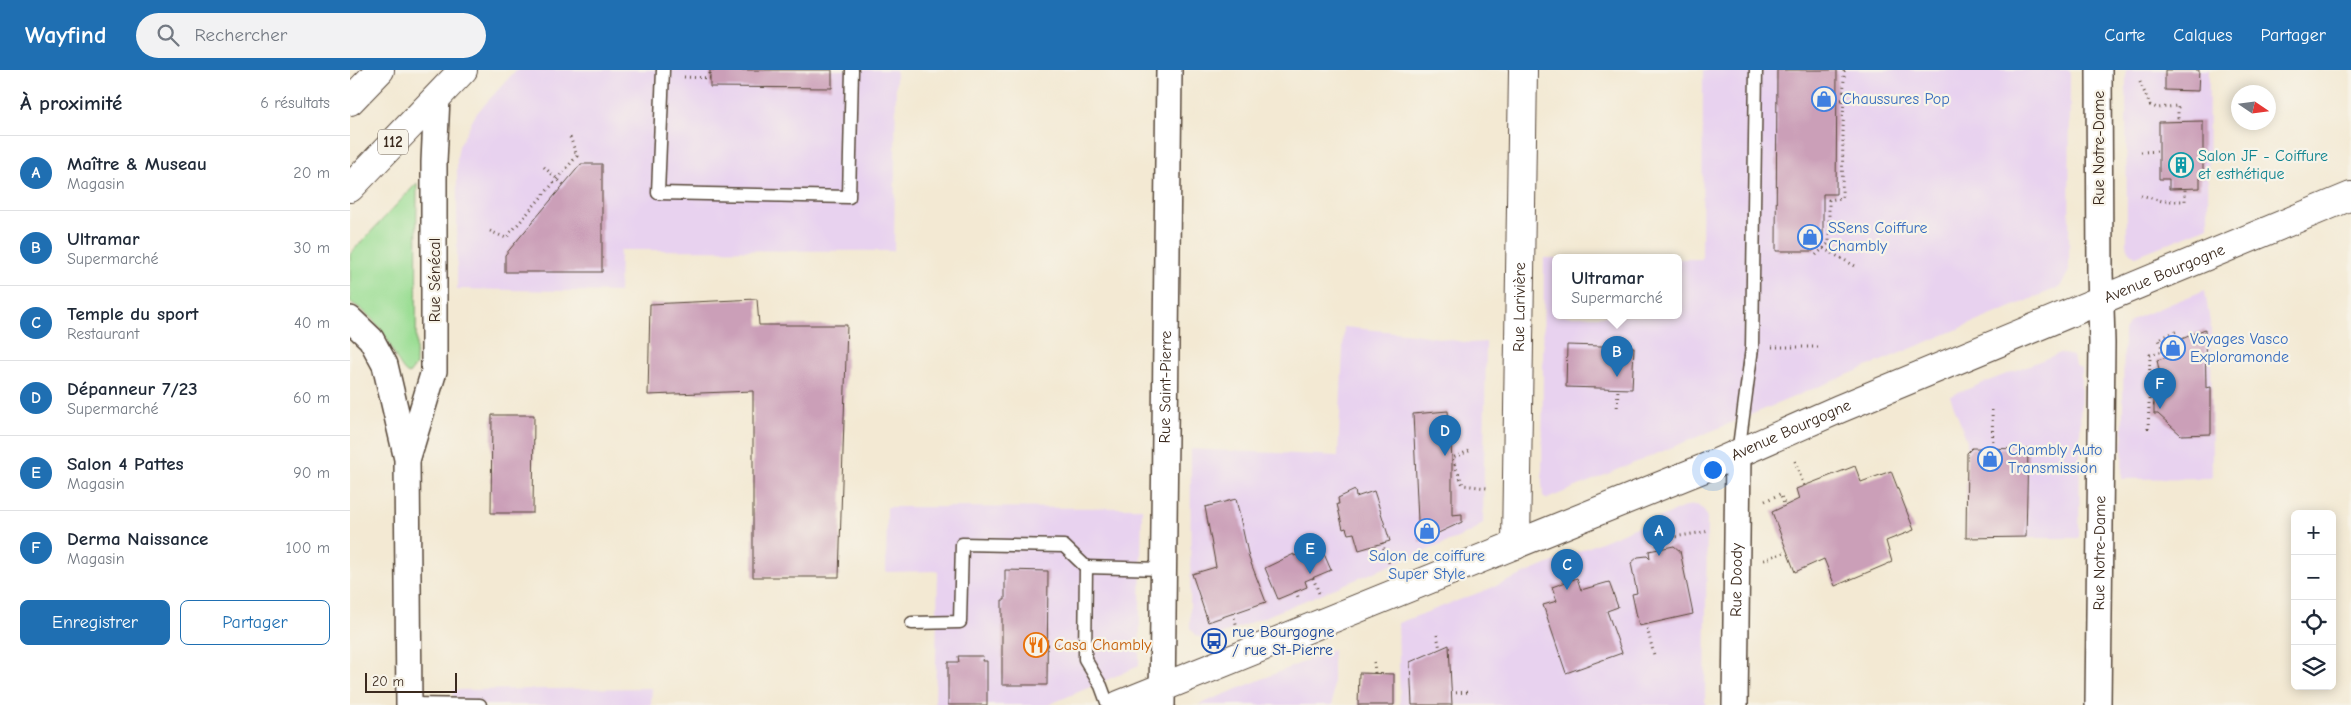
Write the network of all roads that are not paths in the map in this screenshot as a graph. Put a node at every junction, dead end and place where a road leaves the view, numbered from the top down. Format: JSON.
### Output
{"nodes":[{"id":1,"x":380,"y":70,"type":"edge"},
{"id":2,"x":463,"y":70,"type":"edge"},
{"id":3,"x":663,"y":70,"type":"edge"},
{"id":4,"x":852,"y":70,"type":"edge"},
{"id":5,"x":1169,"y":70,"type":"edge"},
{"id":6,"x":1523,"y":70,"type":"edge"},
{"id":7,"x":1756,"y":70,"type":"edge"},
{"id":8,"x":2099,"y":70,"type":"edge"},
{"id":9,"x":437,"y":96,"type":"junction"},
{"id":10,"x":350,"y":101,"type":"edge"},
{"id":11,"x":350,"y":188,"type":"edge"},
{"id":12,"x":2351,"y":196,"type":"edge"},
{"id":13,"x":2100,"y":300,"type":"junction"},
{"id":14,"x":350,"y":319,"type":"edge"},
{"id":15,"x":1738,"y":454,"type":"junction"},
{"id":16,"x":407,"y":459,"type":"junction"},
{"id":17,"x":1516,"y":545,"type":"junction"},
{"id":18,"x":1086,"y":567,"type":"junction"},
{"id":19,"x":1162,"y":568,"type":"junction"},
{"id":20,"x":912,"y":623,"type":"dead end"},
{"id":21,"x":1161,"y":696,"type":"edge"},
{"id":22,"x":409,"y":705,"type":"edge"},
{"id":23,"x":480,"y":705,"type":"edge"},
{"id":24,"x":1108,"y":705,"type":"edge"},
{"id":25,"x":1120,"y":705,"type":"edge"},
{"id":26,"x":1735,"y":705,"type":"edge"},
{"id":27,"x":2098,"y":705,"type":"edge"}],
"edges":[{"from":1,"to":10,"type":"street"},
{"from":2,"to":9,"type":"street","number":"112"},
{"from":3,"to":4,"type":"lane"},
{"from":5,"to":19,"type":"street","name":"Rue Saint-Pierre"},
{"from":6,"to":17,"type":"street","name":"Rue Larivière"},
{"from":7,"to":15,"type":"lane"},
{"from":8,"to":13,"type":"street","name":"Rue Notre-Dame"},
{"from":9,"to":11,"type":"street","number":"112"},
{"from":9,"to":16,"type":"street","name":"Rue Sénécal"},
{"from":12,"to":13,"type":"street","name":"Avenue Bourgogne"},
{"from":13,"to":15,"type":"street","name":"Avenue Bourgogne"},
{"from":13,"to":27,"type":"street","name":"Rue Notre-Dame"},
{"from":14,"to":16,"type":"street","name":"Rue Sénécal"},
{"from":15,"to":17,"type":"street","name":"Avenue Bourgogne"},
{"from":15,"to":26,"type":"street","name":"Rue Doody"},
{"from":16,"to":22,"type":"street","name":"Rue Sénécal"},
{"from":17,"to":21,"type":"street","name":"Avenue Bourgogne"},
{"from":18,"to":19,"type":"lane"},
{"from":18,"to":20,"type":"lane"},
{"from":18,"to":24,"type":"lane"},
{"from":19,"to":21,"type":"street","name":"Rue Saint-Pierre"},
{"from":21,"to":25,"type":"street","name":"Avenue Bourgogne"},
{"from":22,"to":23,"type":"lane"}]}
